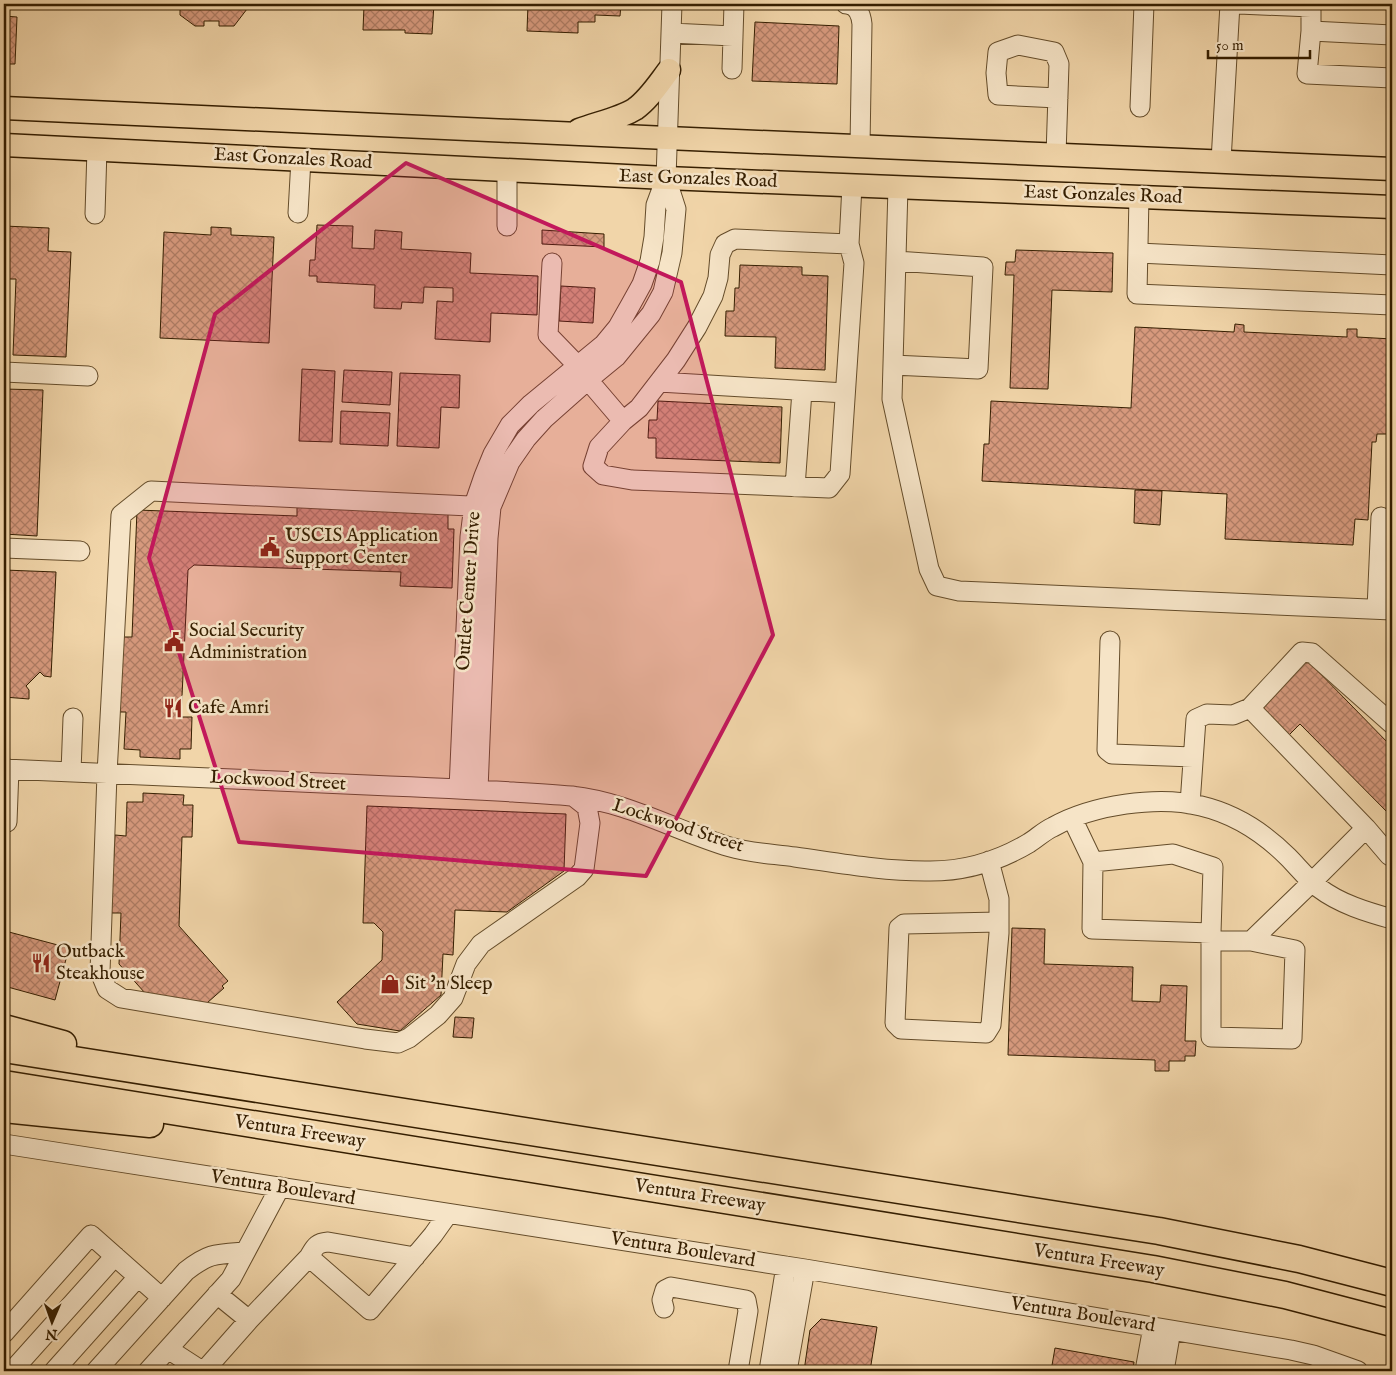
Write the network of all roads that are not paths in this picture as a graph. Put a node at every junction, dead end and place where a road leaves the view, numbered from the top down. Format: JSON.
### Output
{"nodes":[{"id":1,"x":672,"y":4,"type":"edge"},
{"id":2,"x":734,"y":4,"type":"edge"},
{"id":3,"x":846,"y":4,"type":"edge"},
{"id":4,"x":1144,"y":4,"type":"edge"},
{"id":5,"x":1230,"y":4,"type":"edge"},
{"id":6,"x":1239,"y":4,"type":"edge"},
{"id":7,"x":1311,"y":6,"type":"edge"},
{"id":8,"x":1311,"y":32,"type":"junction"},
{"id":9,"x":671,"y":33,"type":"junction"},
{"id":10,"x":1392,"y":35,"type":"edge"},
{"id":11,"x":733,"y":36,"type":"junction"},
{"id":12,"x":732,"y":69,"type":"dead end"},
{"id":13,"x":669,"y":70,"type":"junction"},
{"id":14,"x":1392,"y":78,"type":"edge"},
{"id":15,"x":1058,"y":98,"type":"dead end"},
{"id":16,"x":1140,"y":107,"type":"dead end"},
{"id":17,"x":4,"y":108,"type":"edge"},
{"id":18,"x":568,"y":134,"type":"junction"},
{"id":19,"x":667,"y":138,"type":"junction"},
{"id":20,"x":4,"y":145,"type":"edge"},
{"id":21,"x":860,"y":146,"type":"junction"},
{"id":22,"x":97,"y":149,"type":"junction"},
{"id":23,"x":1056,"y":155,"type":"junction"},
{"id":24,"x":301,"y":160,"type":"junction"},
{"id":25,"x":1221,"y":162,"type":"junction"},
{"id":26,"x":1392,"y":169,"type":"edge"},
{"id":27,"x":507,"y":170,"type":"junction"},
{"id":28,"x":666,"y":178,"type":"junction"},
{"id":29,"x":852,"y":185,"type":"junction"},
{"id":30,"x":898,"y":187,"type":"junction"},
{"id":31,"x":1139,"y":196,"type":"junction"},
{"id":32,"x":1392,"y":207,"type":"edge"},
{"id":33,"x":298,"y":213,"type":"dead end"},
{"id":34,"x":95,"y":214,"type":"dead end"},
{"id":35,"x":507,"y":226,"type":"dead end"},
{"id":36,"x":849,"y":244,"type":"junction"},
{"id":37,"x":1138,"y":253,"type":"junction"},
{"id":38,"x":896,"y":261,"type":"junction"},
{"id":39,"x":552,"y":263,"type":"dead end"},
{"id":40,"x":1392,"y":265,"type":"edge"},
{"id":41,"x":1392,"y":305,"type":"edge"},
{"id":42,"x":893,"y":366,"type":"junction"},
{"id":43,"x":4,"y":372,"type":"edge"},
{"id":44,"x":583,"y":373,"type":"junction"},
{"id":45,"x":88,"y":376,"type":"dead end"},
{"id":46,"x":659,"y":382,"type":"junction"},
{"id":47,"x":802,"y":391,"type":"junction"},
{"id":48,"x":845,"y":393,"type":"junction"},
{"id":49,"x":623,"y":421,"type":"junction"},
{"id":50,"x":795,"y":487,"type":"junction"},
{"id":51,"x":483,"y":506,"type":"junction"},
{"id":52,"x":1381,"y":517,"type":"dead end"},
{"id":53,"x":4,"y":548,"type":"edge"},
{"id":54,"x":80,"y":551,"type":"dead end"},
{"id":55,"x":1385,"y":609,"type":"edge"},
{"id":56,"x":1110,"y":642,"type":"dead end"},
{"id":57,"x":1250,"y":708,"type":"junction"},
{"id":58,"x":73,"y":718,"type":"dead end"},
{"id":59,"x":1392,"y":724,"type":"edge"},
{"id":60,"x":1194,"y":757,"type":"junction"},
{"id":61,"x":6,"y":769,"type":"edge"},
{"id":62,"x":71,"y":772,"type":"junction"},
{"id":63,"x":107,"y":774,"type":"junction"},
{"id":64,"x":459,"y":789,"type":"junction"},
{"id":65,"x":478,"y":790,"type":"junction"},
{"id":66,"x":573,"y":796,"type":"junction"},
{"id":67,"x":1190,"y":804,"type":"junction"},
{"id":68,"x":1072,"y":818,"type":"junction"},
{"id":69,"x":7,"y":822,"type":"dead end"},
{"id":70,"x":1366,"y":828,"type":"junction"},
{"id":71,"x":1392,"y":857,"type":"edge"},
{"id":72,"x":989,"y":861,"type":"junction"},
{"id":73,"x":1093,"y":862,"type":"junction"},
{"id":74,"x":1312,"y":882,"type":"junction"},
{"id":75,"x":1392,"y":919,"type":"edge"},
{"id":76,"x":999,"y":922,"type":"junction"},
{"id":77,"x":1211,"y":937,"type":"junction"},
{"id":78,"x":1250,"y":940,"type":"junction"},
{"id":79,"x":4,"y":1028,"type":"edge"},
{"id":80,"x":4,"y":1049,"type":"edge"},
{"id":81,"x":184,"y":1077,"type":"junction"},
{"id":82,"x":4,"y":1084,"type":"edge"},
{"id":83,"x":4,"y":1099,"type":"edge"},
{"id":84,"x":4,"y":1109,"type":"edge"},
{"id":85,"x":184,"y":1128,"type":"junction"},
{"id":86,"x":4,"y":1144,"type":"edge"},
{"id":87,"x":409,"y":1149,"type":"junction"},
{"id":88,"x":280,"y":1187,"type":"junction"},
{"id":89,"x":448,"y":1214,"type":"junction"},
{"id":90,"x":245,"y":1252,"type":"junction"},
{"id":91,"x":115,"y":1256,"type":"junction"},
{"id":92,"x":309,"y":1257,"type":"junction"},
{"id":93,"x":415,"y":1257,"type":"junction"},
{"id":94,"x":796,"y":1268,"type":"junction"},
{"id":95,"x":138,"y":1276,"type":"junction"},
{"id":96,"x":1392,"y":1283,"type":"edge"},
{"id":97,"x":217,"y":1294,"type":"junction"},
{"id":98,"x":162,"y":1298,"type":"junction"},
{"id":99,"x":664,"y":1308,"type":"dead end"},
{"id":100,"x":249,"y":1320,"type":"junction"},
{"id":101,"x":1392,"y":1323,"type":"edge"},
{"id":102,"x":1162,"y":1328,"type":"junction"},
{"id":103,"x":4,"y":1333,"type":"edge"},
{"id":104,"x":168,"y":1349,"type":"junction"},
{"id":105,"x":12,"y":1371,"type":"edge"},
{"id":106,"x":54,"y":1371,"type":"edge"},
{"id":107,"x":96,"y":1371,"type":"edge"},
{"id":108,"x":148,"y":1371,"type":"edge"},
{"id":109,"x":203,"y":1371,"type":"edge"},
{"id":110,"x":738,"y":1371,"type":"edge"},
{"id":111,"x":769,"y":1371,"type":"edge"},
{"id":112,"x":787,"y":1371,"type":"edge"},
{"id":113,"x":1146,"y":1371,"type":"edge"},
{"id":114,"x":1164,"y":1371,"type":"edge"},
{"id":115,"x":1358,"y":1371,"type":"edge"}],
"edges":[{"from":1,"to":9,"type":"street","name":"Outlet Center Drive"},
{"from":2,"to":11,"type":"street"},
{"from":3,"to":21,"type":"street"},
{"from":4,"to":16,"type":"street"},
{"from":5,"to":25,"type":"street"},
{"from":6,"to":7,"type":"street"},
{"from":7,"to":8,"type":"street"},
{"from":8,"to":10,"type":"street"},
{"from":8,"to":14,"type":"street"},
{"from":9,"to":11,"type":"street"},
{"from":9,"to":13,"type":"street","name":"Outlet Center Drive"},
{"from":11,"to":12,"type":"street"},
{"from":13,"to":18,"type":"main road"},
{"from":13,"to":19,"type":"street","name":"Outlet Center Drive"},
{"from":15,"to":23,"type":"street"},
{"from":17,"to":18,"type":"main road","name":"East Gonzales Road"},
{"from":18,"to":19,"type":"main road","name":"East Gonzales Road"},
{"from":19,"to":21,"type":"main road","name":"East Gonzales Road"},
{"from":19,"to":28,"type":"street","name":"Outlet Center Drive"},
{"from":20,"to":22,"type":"main road","name":"East Gonzales Road"},
{"from":21,"to":23,"type":"main road","name":"East Gonzales Road"},
{"from":22,"to":24,"type":"main road","name":"East Gonzales Road"},
{"from":22,"to":34,"type":"street"},
{"from":23,"to":25,"type":"main road","name":"East Gonzales Road"},
{"from":24,"to":27,"type":"main road","name":"East Gonzales Road"},
{"from":24,"to":33,"type":"street"},
{"from":25,"to":26,"type":"main road","name":"East Gonzales Road"},
{"from":27,"to":28,"type":"main road","name":"East Gonzales Road"},
{"from":27,"to":35,"type":"street"},
{"from":28,"to":29,"type":"main road","name":"East Gonzales Road"},
{"from":28,"to":44,"type":"street","name":"Outlet Center Drive"},
{"from":29,"to":30,"type":"main road","name":"East Gonzales Road"},
{"from":29,"to":36,"type":"street"},
{"from":30,"to":31,"type":"main road","name":"East Gonzales Road"},
{"from":30,"to":38,"type":"street"},
{"from":31,"to":32,"type":"main road","name":"East Gonzales Road"},
{"from":31,"to":37,"type":"street"},
{"from":36,"to":46,"type":"street"},
{"from":36,"to":48,"type":"street"},
{"from":37,"to":40,"type":"street"},
{"from":37,"to":41,"type":"street"},
{"from":38,"to":42,"type":"street"},
{"from":38,"to":42,"type":"street"},
{"from":39,"to":44,"type":"street"},
{"from":42,"to":55,"type":"street"},
{"from":43,"to":45,"type":"street"},
{"from":44,"to":49,"type":"street"},
{"from":44,"to":51,"type":"street","name":"Outlet Center Drive"},
{"from":46,"to":47,"type":"street"},
{"from":46,"to":49,"type":"street"},
{"from":47,"to":48,"type":"street"},
{"from":47,"to":50,"type":"street"},
{"from":48,"to":50,"type":"street"},
{"from":49,"to":50,"type":"street"},
{"from":51,"to":63,"type":"street"},
{"from":51,"to":64,"type":"street","name":"Outlet Center Drive"},
{"from":51,"to":65,"type":"street","name":"Outlet Center Drive"},
{"from":52,"to":55,"type":"street"},
{"from":53,"to":54,"type":"street"},
{"from":56,"to":60,"type":"street"},
{"from":57,"to":59,"type":"street"},
{"from":57,"to":60,"type":"street"},
{"from":57,"to":70,"type":"street"},
{"from":58,"to":62,"type":"street"},
{"from":60,"to":67,"type":"street"},
{"from":61,"to":62,"type":"street","name":"Lockwood Street"},
{"from":61,"to":69,"type":"street"},
{"from":62,"to":63,"type":"street","name":"Lockwood Street"},
{"from":63,"to":64,"type":"street","name":"Lockwood Street"},
{"from":63,"to":66,"type":"street"},
{"from":64,"to":65,"type":"street","name":"Lockwood Street"},
{"from":65,"to":66,"type":"street","name":"Lockwood Street"},
{"from":66,"to":72,"type":"street","name":"Lockwood Street"},
{"from":67,"to":68,"type":"street","name":"Lockwood Street"},
{"from":67,"to":74,"type":"street","name":"Lockwood Street"},
{"from":68,"to":72,"type":"street","name":"Lockwood Street"},
{"from":68,"to":73,"type":"street"},
{"from":70,"to":71,"type":"street"},
{"from":70,"to":74,"type":"street"},
{"from":72,"to":76,"type":"street"},
{"from":73,"to":77,"type":"street"},
{"from":73,"to":77,"type":"street"},
{"from":74,"to":75,"type":"street","name":"Lockwood Street"},
{"from":74,"to":78,"type":"street"},
{"from":76,"to":76,"type":"street"},
{"from":77,"to":78,"type":"street"},
{"from":77,"to":78,"type":"street"},
{"from":79,"to":81,"type":"highway"},
{"from":80,"to":81,"type":"highway","name":"Ventura Freeway"},
{"from":81,"to":96,"type":"highway","name":"Ventura Freeway"},
{"from":82,"to":87,"type":"highway","name":"Ventura Freeway"},
{"from":83,"to":85,"type":"highway"},
{"from":84,"to":85,"type":"highway"},
{"from":85,"to":87,"type":"highway"},
{"from":86,"to":88,"type":"street","name":"Ventura Boulevard"},
{"from":87,"to":101,"type":"highway","name":"Ventura Freeway"},
{"from":88,"to":89,"type":"street","name":"Ventura Boulevard"},
{"from":88,"to":90,"type":"street"},
{"from":89,"to":93,"type":"street"},
{"from":89,"to":94,"type":"street","name":"Ventura Boulevard"},
{"from":90,"to":97,"type":"street"},
{"from":90,"to":98,"type":"street"},
{"from":91,"to":95,"type":"street"},
{"from":91,"to":103,"type":"street"},
{"from":91,"to":105,"type":"street"},
{"from":92,"to":93,"type":"street"},
{"from":92,"to":93,"type":"street"},
{"from":92,"to":100,"type":"street"},
{"from":94,"to":102,"type":"street","name":"Ventura Boulevard"},
{"from":94,"to":111,"type":"street"},
{"from":94,"to":112,"type":"street"},
{"from":95,"to":98,"type":"street"},
{"from":95,"to":106,"type":"street"},
{"from":97,"to":100,"type":"street"},
{"from":97,"to":104,"type":"street"},
{"from":98,"to":107,"type":"street"},
{"from":99,"to":110,"type":"street"},
{"from":100,"to":109,"type":"street"},
{"from":102,"to":113,"type":"street"},
{"from":102,"to":114,"type":"street"},
{"from":102,"to":115,"type":"street","name":"Ventura Boulevard"},
{"from":104,"to":108,"type":"street"},
{"from":104,"to":109,"type":"street"}]}
